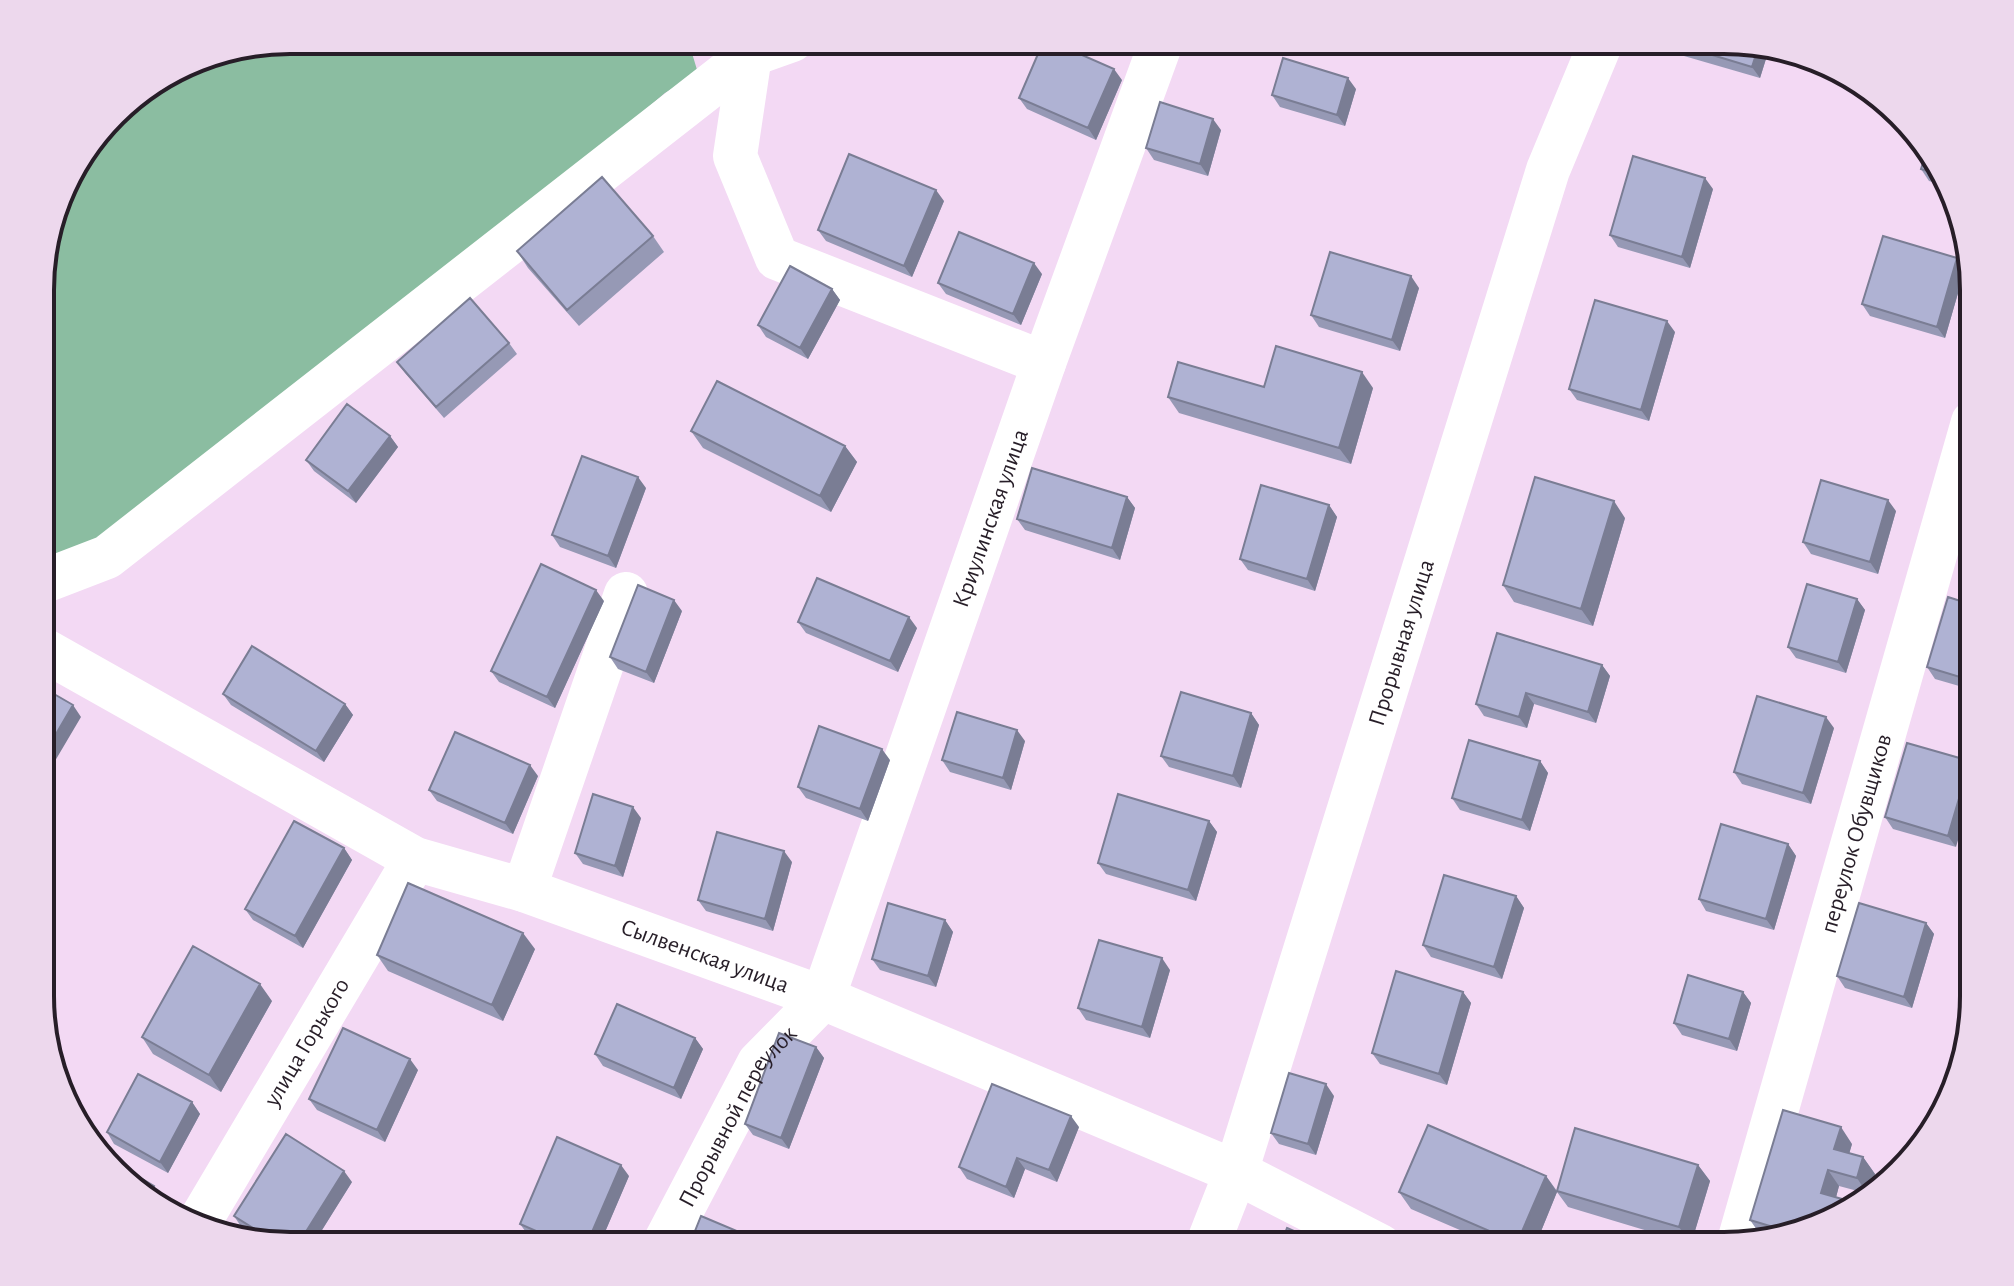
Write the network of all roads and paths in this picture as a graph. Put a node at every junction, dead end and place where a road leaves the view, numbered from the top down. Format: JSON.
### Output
{"nodes":[{"id":1,"x":737,"y":54,"type":"edge"},
{"id":2,"x":744,"y":54,"type":"edge"},
{"id":3,"x":1157,"y":54,"type":"edge"},
{"id":4,"x":1596,"y":54,"type":"edge"},
{"id":5,"x":1044,"y":363,"type":"junction"},
{"id":6,"x":1959,"y":471,"type":"edge"},
{"id":7,"x":54,"y":577,"type":"edge"},
{"id":8,"x":626,"y":594,"type":"dead end"},
{"id":9,"x":54,"y":656,"type":"edge"},
{"id":10,"x":415,"y":859,"type":"junction"},
{"id":11,"x":524,"y":890,"type":"junction"},
{"id":12,"x":823,"y":998,"type":"junction"},
{"id":13,"x":1236,"y":1172,"type":"junction"},
{"id":14,"x":204,"y":1215,"type":"edge"},
{"id":15,"x":1213,"y":1231,"type":"edge"},
{"id":16,"x":1351,"y":1231,"type":"edge"},
{"id":17,"x":1742,"y":1231,"type":"edge"},
{"id":18,"x":670,"y":1232,"type":"edge"}],
"edges":[{"from":1,"to":7,"type":"street"},
{"from":2,"to":5,"type":"street"},
{"from":3,"to":5,"type":"street","name":"Криулинская улица"},
{"from":4,"to":13,"type":"street","name":"Прорывная улица"},
{"from":5,"to":12,"type":"street","name":"Криулинская улица"},
{"from":6,"to":17,"type":"street","name":"переулок Обувщиков"},
{"from":8,"to":11,"type":"street"},
{"from":9,"to":10,"type":"street","name":"Сылвенская улица"},
{"from":10,"to":11,"type":"street","name":"Сылвенская улица"},
{"from":10,"to":14,"type":"street","name":"улица Горького"},
{"from":11,"to":12,"type":"street","name":"Сылвенская улица"},
{"from":12,"to":13,"type":"street","name":"Сылвенская улица"},
{"from":12,"to":18,"type":"street","name":"Прорывной переулок"},
{"from":13,"to":15,"type":"street","name":"Прорывная улица"},
{"from":13,"to":16,"type":"street","name":"Сылвенская улица"}]}
